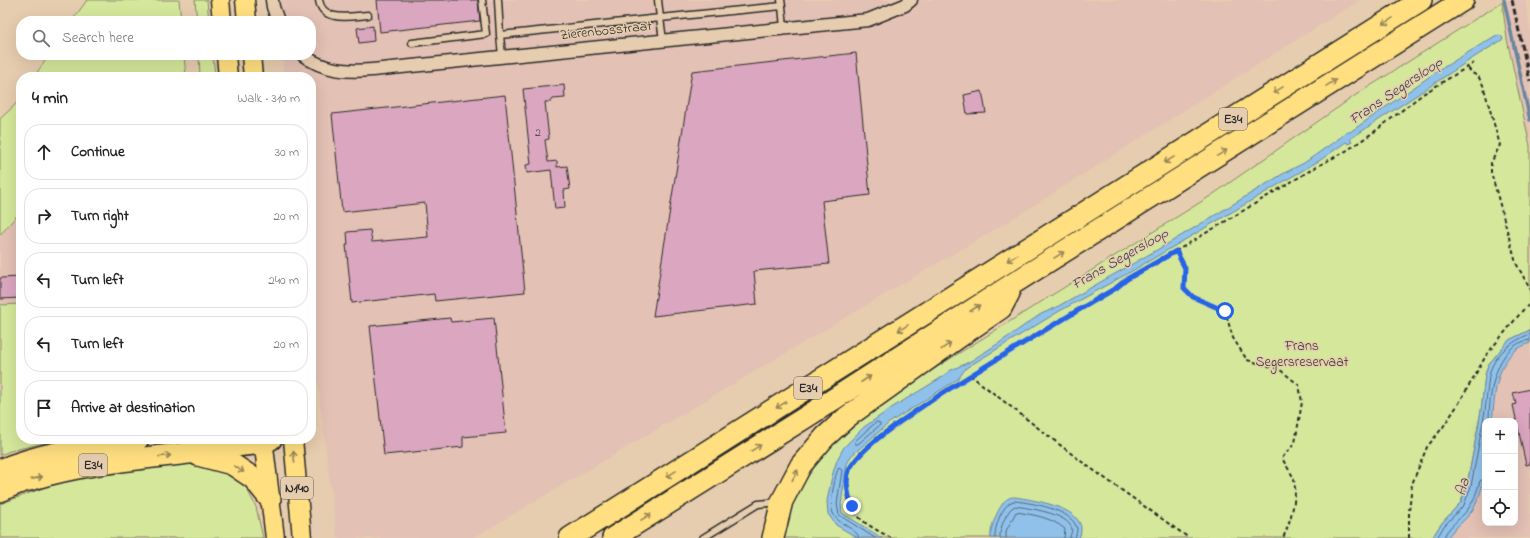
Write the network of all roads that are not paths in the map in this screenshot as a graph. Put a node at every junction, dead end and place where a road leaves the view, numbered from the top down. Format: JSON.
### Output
{"nodes":[{"id":1,"x":220,"y":0,"type":"edge"},
{"id":2,"x":244,"y":0,"type":"edge"},
{"id":3,"x":272,"y":0,"type":"edge"},
{"id":4,"x":319,"y":0,"type":"edge"},
{"id":5,"x":482,"y":0,"type":"edge"},
{"id":6,"x":498,"y":0,"type":"edge"},
{"id":7,"x":658,"y":0,"type":"edge"},
{"id":8,"x":911,"y":0,"type":"edge"},
{"id":9,"x":1421,"y":0,"type":"edge"},
{"id":10,"x":1463,"y":0,"type":"edge"},
{"id":11,"x":782,"y":3,"type":"edge"},
{"id":12,"x":368,"y":15,"type":"dead end"},
{"id":13,"x":222,"y":16,"type":"edge"},
{"id":14,"x":246,"y":16,"type":"edge"},
{"id":15,"x":276,"y":16,"type":"edge"},
{"id":16,"x":660,"y":18,"type":"junction"},
{"id":17,"x":784,"y":28,"type":"junction"},
{"id":18,"x":500,"y":35,"type":"junction"},
{"id":19,"x":663,"y":40,"type":"junction"},
{"id":20,"x":412,"y":43,"type":"dead end"},
{"id":21,"x":502,"y":56,"type":"junction"},
{"id":22,"x":226,"y":60,"type":"edge"},
{"id":23,"x":251,"y":60,"type":"edge"},
{"id":24,"x":312,"y":60,"type":"edge"},
{"id":25,"x":228,"y":72,"type":"edge"},
{"id":26,"x":252,"y":72,"type":"edge"},
{"id":27,"x":1014,"y":283,"type":"junction"},
{"id":28,"x":101,"y":444,"type":"edge"},
{"id":29,"x":238,"y":444,"type":"edge"},
{"id":30,"x":266,"y":444,"type":"edge"},
{"id":31,"x":293,"y":444,"type":"edge"},
{"id":32,"x":189,"y":453,"type":"junction"},
{"id":33,"x":0,"y":470,"type":"edge"},
{"id":34,"x":0,"y":491,"type":"edge"},
{"id":35,"x":270,"y":499,"type":"junction"},
{"id":36,"x":782,"y":501,"type":"junction"},
{"id":37,"x":275,"y":538,"type":"edge"},
{"id":38,"x":302,"y":538,"type":"edge"},
{"id":39,"x":570,"y":538,"type":"edge"},
{"id":40,"x":613,"y":538,"type":"edge"},
{"id":41,"x":703,"y":538,"type":"edge"},
{"id":42,"x":773,"y":538,"type":"edge"}],
"edges":[{"from":1,"to":13,"type":"main road"},
{"from":2,"to":14,"type":"main road"},
{"from":3,"to":15,"type":"street"},
{"from":4,"to":12,"type":"lane"},
{"from":5,"to":20,"type":"lane"},
{"from":6,"to":18,"type":"lane"},
{"from":7,"to":16,"type":"lane"},
{"from":8,"to":17,"type":"street","name":"Zierenbosstraat"},
{"from":9,"to":39,"type":"highway","number":"E34","one_way":true},
{"from":27,"to":10,"type":"highway","number":"E34","one_way":true},
{"from":11,"to":16,"type":"lane"},
{"from":11,"to":17,"type":"lane"},
{"from":16,"to":18,"type":"lane"},
{"from":16,"to":19,"type":"lane"},
{"from":17,"to":19,"type":"street","name":"Zierenbosstraat"},
{"from":18,"to":21,"type":"lane"},
{"from":19,"to":21,"type":"street","name":"Zierenbosstraat"},
{"from":21,"to":24,"type":"street","name":"Zierenbosstraat"},
{"from":22,"to":25,"type":"main road"},
{"from":23,"to":26,"type":"main road"},
{"from":36,"to":27,"type":"highway","one_way":true},
{"from":40,"to":27,"type":"highway","number":"E34","one_way":true},
{"from":28,"to":33,"type":"highway","number":"E34"},
{"from":29,"to":32,"type":"highway","number":"E34"},
{"from":30,"to":35,"type":"main road","number":"N140"},
{"from":38,"to":31,"type":"main road","number":"N140","one_way":true},
{"from":34,"to":32,"type":"highway","number":"E34","one_way":true},
{"from":32,"to":35,"type":"highway","number":"E34","one_way":true},
{"from":35,"to":37,"type":"main road","number":"N140"},
{"from":36,"to":41,"type":"lane"},
{"from":36,"to":42,"type":"highway"}]}
